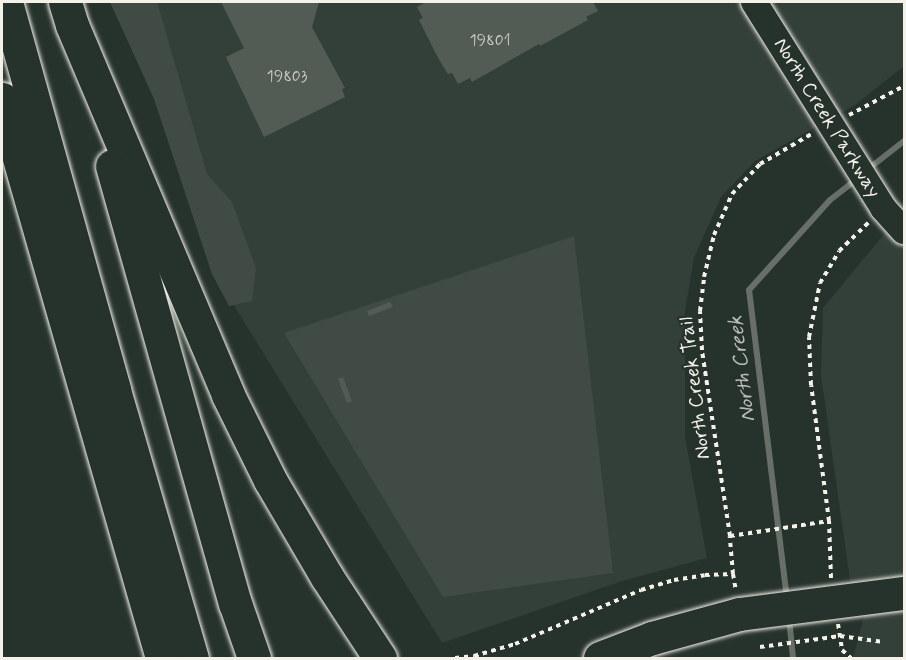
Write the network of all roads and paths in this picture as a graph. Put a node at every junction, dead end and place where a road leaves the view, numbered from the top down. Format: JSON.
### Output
{"nodes":[{"id":1,"x":6,"y":2,"type":"edge"},
{"id":2,"x":23,"y":2,"type":"edge"},
{"id":3,"x":754,"y":2,"type":"edge"},
{"id":4,"x":68,"y":13,"type":"edge"},
{"id":5,"x":904,"y":86,"type":"edge"},
{"id":6,"x":2,"y":99,"type":"edge"},
{"id":7,"x":831,"y":124,"type":"junction"},
{"id":8,"x":2,"y":150,"type":"edge"},
{"id":9,"x":878,"y":199,"type":"junction"},
{"id":10,"x":904,"y":231,"type":"edge"},
{"id":11,"x":829,"y":522,"type":"junction"},
{"id":12,"x":730,"y":536,"type":"junction"},
{"id":13,"x":904,"y":593,"type":"edge"},
{"id":14,"x":828,"y":603,"type":"junction"},
{"id":15,"x":840,"y":636,"type":"junction"},
{"id":16,"x":884,"y":642,"type":"dead end"},
{"id":17,"x":760,"y":647,"type":"dead end"},
{"id":18,"x":146,"y":658,"type":"edge"},
{"id":19,"x":162,"y":658,"type":"edge"},
{"id":20,"x":192,"y":658,"type":"edge"},
{"id":21,"x":208,"y":658,"type":"edge"},
{"id":22,"x":254,"y":658,"type":"edge"},
{"id":23,"x":381,"y":658,"type":"edge"},
{"id":24,"x":455,"y":658,"type":"edge"},
{"id":25,"x":600,"y":658,"type":"edge"},
{"id":26,"x":851,"y":658,"type":"edge"}],
"edges":[{"from":1,"to":20,"type":"main road"},
{"from":2,"to":21,"type":"main road"},
{"from":3,"to":7,"type":"street","name":"North Creek Parkway"},
{"from":4,"to":22,"type":"main road"},
{"from":4,"to":23,"type":"main road"},
{"from":5,"to":7,"type":"path","name":"North Creek Trail"},
{"from":6,"to":19,"type":"main road"},
{"from":7,"to":9,"type":"street","name":"North Creek Parkway"},
{"from":7,"to":12,"type":"path","name":"North Creek Trail"},
{"from":8,"to":18,"type":"main road"},
{"from":9,"to":10,"type":"street","name":"North Creek Parkway"},
{"from":9,"to":11,"type":"path"},
{"from":11,"to":12,"type":"path"},
{"from":11,"to":14,"type":"path"},
{"from":12,"to":24,"type":"path","name":"North Creek Trail"},
{"from":13,"to":14,"type":"main road"},
{"from":14,"to":15,"type":"path"},
{"from":14,"to":25,"type":"main road"},
{"from":15,"to":16,"type":"path"},
{"from":15,"to":17,"type":"path"},
{"from":15,"to":26,"type":"path"}]}
